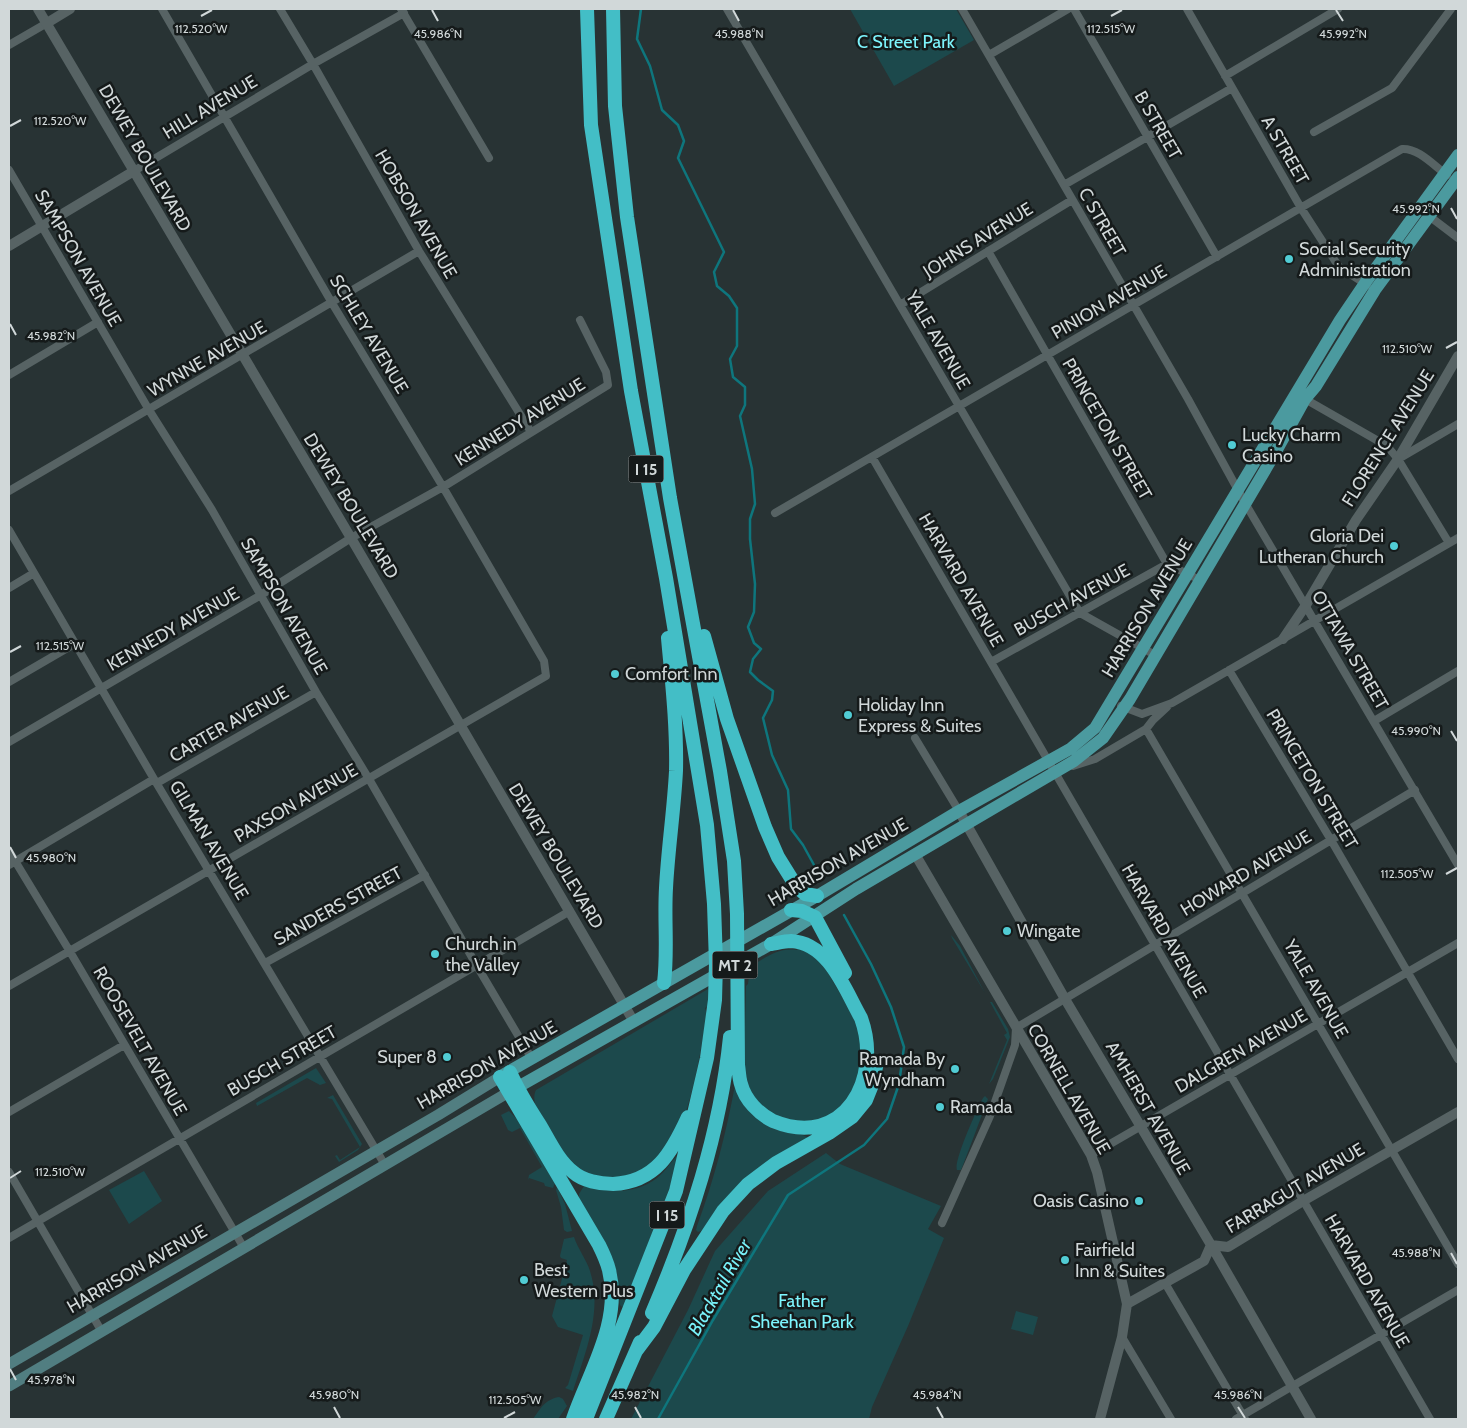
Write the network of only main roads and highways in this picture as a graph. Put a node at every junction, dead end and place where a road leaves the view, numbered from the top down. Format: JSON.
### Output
{"nodes":[{"id":1,"x":587,"y":9,"type":"edge"},
{"id":2,"x":613,"y":9,"type":"edge"},
{"id":3,"x":1458,"y":155,"type":"edge"},
{"id":4,"x":1457,"y":179,"type":"edge"},
{"id":5,"x":1370,"y":287,"type":"junction"},
{"id":6,"x":670,"y":498,"type":"junction"},
{"id":7,"x":1194,"y":577,"type":"junction"},
{"id":8,"x":666,"y":578,"type":"junction"},
{"id":9,"x":817,"y":896,"type":"junction"},
{"id":10,"x":791,"y":910,"type":"junction"},
{"id":11,"x":815,"y":917,"type":"junction"},
{"id":12,"x":771,"y":944,"type":"junction"},
{"id":13,"x":664,"y":983,"type":"junction"},
{"id":14,"x":736,"y":989,"type":"junction"},
{"id":15,"x":505,"y":1074,"type":"junction"},
{"id":16,"x":701,"y":1089,"type":"junction"},
{"id":17,"x":513,"y":1090,"type":"junction"},
{"id":18,"x":636,"y":1350,"type":"junction"},
{"id":19,"x":9,"y":1364,"type":"edge"},
{"id":20,"x":9,"y":1386,"type":"edge"},
{"id":21,"x":574,"y":1419,"type":"edge"},
{"id":22,"x":586,"y":1419,"type":"edge"},
{"id":23,"x":606,"y":1419,"type":"edge"}],
"edges":[{"from":1,"to":8,"type":"highway","number":"I 15"},
{"from":2,"to":6,"type":"highway","number":"I 15"},
{"from":3,"to":5,"type":"main road","name":"HARRISON AVENUE"},
{"from":4,"to":5,"type":"main road","name":"HARRISON AVENUE"},
{"from":5,"to":7,"type":"main road","name":"HARRISON AVENUE"},
{"from":5,"to":7,"type":"main road","name":"HARRISON AVENUE"},
{"from":6,"to":9,"type":"highway"},
{"from":6,"to":14,"type":"highway","number":"I 15"},
{"from":7,"to":9,"type":"main road","name":"HARRISON AVENUE"},
{"from":7,"to":11,"type":"main road","name":"HARRISON AVENUE"},
{"from":8,"to":13,"type":"highway"},
{"from":8,"to":16,"type":"highway","number":"I 15"},
{"from":9,"to":10,"type":"main road","name":"HARRISON AVENUE"},
{"from":10,"to":11,"type":"highway"},
{"from":10,"to":13,"type":"main road","name":"HARRISON AVENUE"},
{"from":11,"to":12,"type":"main road","name":"HARRISON AVENUE","number":"MT 2"},
{"from":11,"to":18,"type":"highway"},
{"from":12,"to":14,"type":"highway"},
{"from":12,"to":17,"type":"main road","name":"HARRISON AVENUE","number":"MT 2"},
{"from":13,"to":15,"type":"main road","name":"HARRISON AVENUE"},
{"from":14,"to":18,"type":"highway","number":"I 15"},
{"from":15,"to":17,"type":"highway"},
{"from":15,"to":19,"type":"main road","name":"HARRISON AVENUE"},
{"from":16,"to":17,"type":"highway"},
{"from":16,"to":22,"type":"highway","number":"I 15"},
{"from":17,"to":20,"type":"main road","name":"HARRISON AVENUE","number":"MT 2"},
{"from":17,"to":21,"type":"highway"},
{"from":18,"to":23,"type":"highway","number":"I 15"}]}
